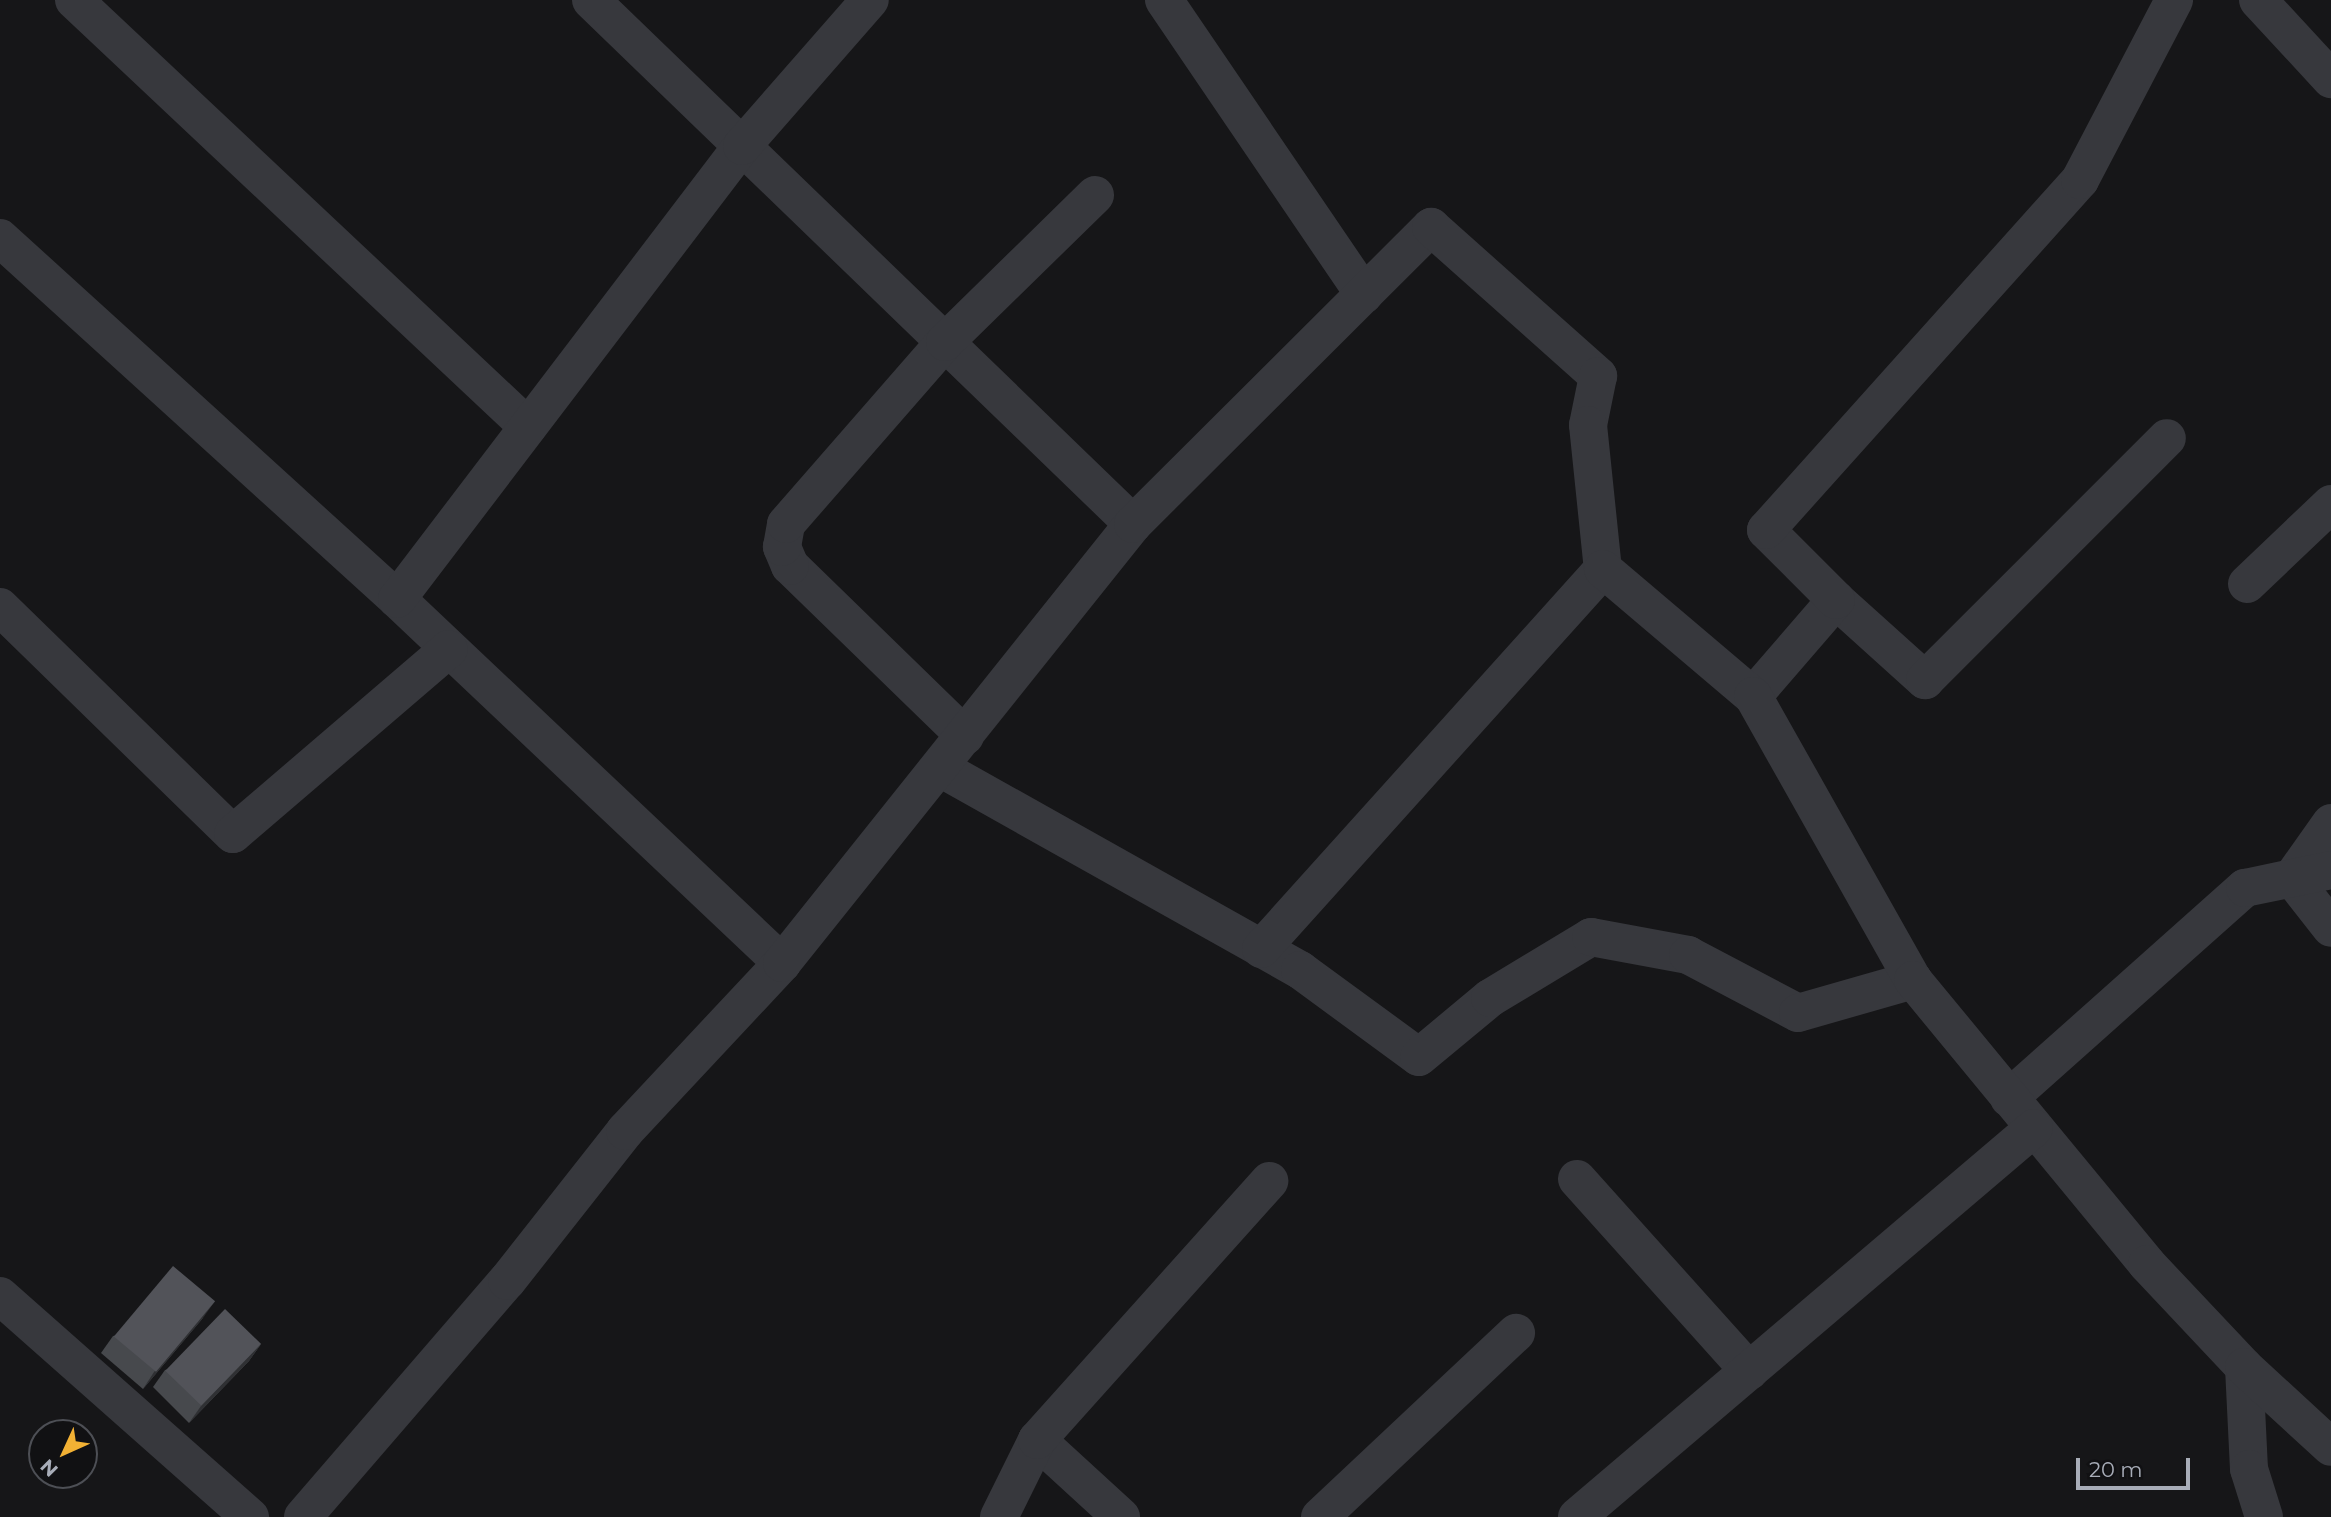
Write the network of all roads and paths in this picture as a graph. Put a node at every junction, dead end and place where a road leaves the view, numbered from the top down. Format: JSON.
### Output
{"nodes":[{"id":1,"x":74,"y":0,"type":"edge"},
{"id":2,"x":592,"y":0,"type":"edge"},
{"id":3,"x":870,"y":0,"type":"edge"},
{"id":4,"x":1164,"y":0,"type":"edge"},
{"id":5,"x":2174,"y":0,"type":"edge"},
{"id":6,"x":2259,"y":0,"type":"edge"},
{"id":7,"x":2331,"y":79,"type":"edge"},
{"id":8,"x":742,"y":146,"type":"junction"},
{"id":9,"x":1095,"y":195,"type":"dead end"},
{"id":10,"x":0,"y":239,"type":"edge"},
{"id":11,"x":1364,"y":294,"type":"junction"},
{"id":12,"x":945,"y":342,"type":"junction"},
{"id":13,"x":528,"y":427,"type":"junction"},
{"id":14,"x":2167,"y":438,"type":"dead end"},
{"id":15,"x":2331,"y":504,"type":"edge"},
{"id":16,"x":1133,"y":524,"type":"junction"},
{"id":17,"x":1603,"y":569,"type":"junction"},
{"id":18,"x":2247,"y":584,"type":"dead end"},
{"id":19,"x":397,"y":599,"type":"junction"},
{"id":20,"x":1836,"y":600,"type":"junction"},
{"id":21,"x":0,"y":607,"type":"edge"},
{"id":22,"x":449,"y":649,"type":"junction"},
{"id":23,"x":1753,"y":696,"type":"junction"},
{"id":24,"x":965,"y":736,"type":"junction"},
{"id":25,"x":940,"y":768,"type":"junction"},
{"id":26,"x":2331,"y":823,"type":"edge"},
{"id":27,"x":2331,"y":870,"type":"edge"},
{"id":28,"x":2292,"y":878,"type":"junction"},
{"id":29,"x":2331,"y":928,"type":"edge"},
{"id":30,"x":1262,"y":948,"type":"junction"},
{"id":31,"x":782,"y":963,"type":"junction"},
{"id":32,"x":1913,"y":980,"type":"junction"},
{"id":33,"x":2008,"y":1098,"type":"junction"},
{"id":34,"x":2034,"y":1128,"type":"junction"},
{"id":35,"x":1577,"y":1179,"type":"dead end"},
{"id":36,"x":1269,"y":1181,"type":"dead end"},
{"id":37,"x":0,"y":1296,"type":"edge"},
{"id":38,"x":1516,"y":1333,"type":"dead end"},
{"id":39,"x":2244,"y":1367,"type":"junction"},
{"id":40,"x":1749,"y":1371,"type":"junction"},
{"id":41,"x":1037,"y":1440,"type":"junction"},
{"id":42,"x":2331,"y":1447,"type":"edge"},
{"id":43,"x":250,"y":1517,"type":"edge"},
{"id":44,"x":303,"y":1517,"type":"edge"},
{"id":45,"x":999,"y":1517,"type":"edge"},
{"id":46,"x":1121,"y":1517,"type":"edge"},
{"id":47,"x":1321,"y":1517,"type":"edge"},
{"id":48,"x":1577,"y":1517,"type":"edge"},
{"id":49,"x":2264,"y":1517,"type":"edge"}],
"edges":[{"from":1,"to":13,"type":"street"},
{"from":2,"to":8,"type":"street"},
{"from":3,"to":8,"type":"street"},
{"from":4,"to":11,"type":"street"},
{"from":5,"to":20,"type":"street"},
{"from":6,"to":7,"type":"street"},
{"from":8,"to":12,"type":"street"},
{"from":8,"to":13,"type":"street"},
{"from":9,"to":12,"type":"street"},
{"from":10,"to":19,"type":"street"},
{"from":11,"to":16,"type":"street"},
{"from":11,"to":17,"type":"street"},
{"from":12,"to":16,"type":"street"},
{"from":12,"to":24,"type":"street"},
{"from":13,"to":19,"type":"street"},
{"from":14,"to":20,"type":"street"},
{"from":15,"to":18,"type":"street"},
{"from":16,"to":24,"type":"street"},
{"from":17,"to":23,"type":"street"},
{"from":17,"to":30,"type":"street"},
{"from":19,"to":22,"type":"street"},
{"from":20,"to":23,"type":"street"},
{"from":21,"to":22,"type":"street"},
{"from":22,"to":31,"type":"street"},
{"from":23,"to":32,"type":"street"},
{"from":24,"to":25,"type":"street"},
{"from":25,"to":30,"type":"street"},
{"from":25,"to":31,"type":"street"},
{"from":26,"to":28,"type":"street"},
{"from":27,"to":28,"type":"street"},
{"from":28,"to":29,"type":"street"},
{"from":28,"to":33,"type":"street"},
{"from":30,"to":32,"type":"street"},
{"from":31,"to":44,"type":"street"},
{"from":32,"to":33,"type":"street"},
{"from":33,"to":34,"type":"street"},
{"from":34,"to":39,"type":"street"},
{"from":34,"to":40,"type":"street"},
{"from":35,"to":40,"type":"street"},
{"from":36,"to":41,"type":"street"},
{"from":37,"to":43,"type":"street"},
{"from":38,"to":47,"type":"street"},
{"from":39,"to":42,"type":"street"},
{"from":39,"to":49,"type":"street"},
{"from":40,"to":48,"type":"street"},
{"from":41,"to":45,"type":"street"},
{"from":41,"to":46,"type":"street"}]}
